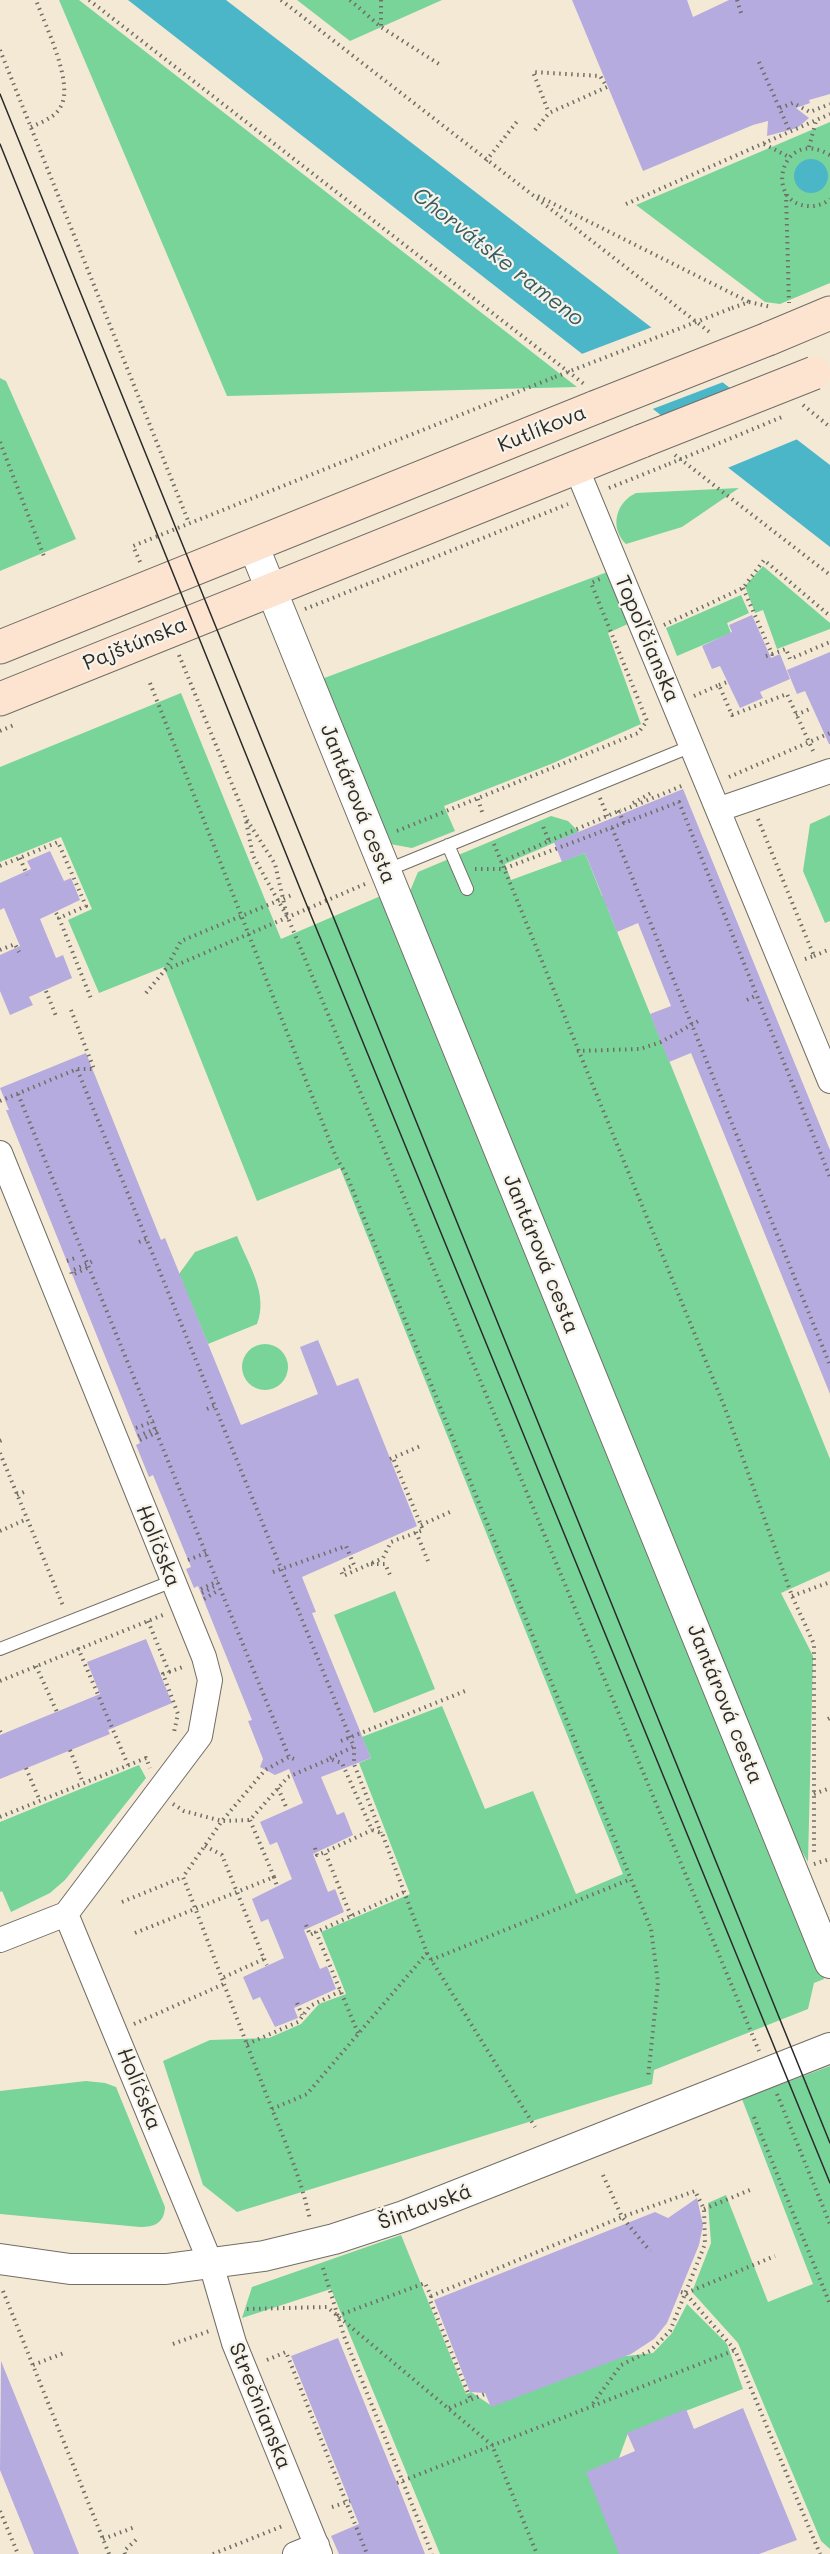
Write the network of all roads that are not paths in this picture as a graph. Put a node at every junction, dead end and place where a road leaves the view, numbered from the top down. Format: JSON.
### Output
{"nodes":[{"id":1,"x":830,"y":314,"type":"edge"},
{"id":2,"x":822,"y":369,"type":"edge"},
{"id":3,"x":582,"y":482,"type":"junction"},
{"id":4,"x":253,"y":545,"type":"junction"},
{"id":5,"x":276,"y":603,"type":"junction"},
{"id":6,"x":0,"y":647,"type":"edge"},
{"id":7,"x":0,"y":699,"type":"edge"},
{"id":8,"x":692,"y":746,"type":"junction"},
{"id":9,"x":830,"y":771,"type":"edge"},
{"id":10,"x":720,"y":809,"type":"junction"},
{"id":11,"x":448,"y":845,"type":"junction"},
{"id":12,"x":385,"y":871,"type":"junction"},
{"id":13,"x":467,"y":889,"type":"dead end"},
{"id":14,"x":830,"y":1081,"type":"edge"},
{"id":15,"x":0,"y":1153,"type":"edge"},
{"id":16,"x":170,"y":1575,"type":"junction"},
{"id":17,"x":0,"y":1649,"type":"edge"},
{"id":18,"x":66,"y":1914,"type":"junction"},
{"id":19,"x":0,"y":1940,"type":"edge"},
{"id":20,"x":830,"y":1963,"type":"edge"},
{"id":21,"x":830,"y":2048,"type":"edge"},
{"id":22,"x":0,"y":2259,"type":"edge"},
{"id":23,"x":211,"y":2264,"type":"junction"},
{"id":24,"x":319,"y":2550,"type":"edge"},
{"id":25,"x":295,"y":2554,"type":"edge"}],
"edges":[{"from":1,"to":4,"type":"main road","name":"Kutlíkova","bridge":true},
{"from":2,"to":3,"type":"main road","bridge":true},
{"from":3,"to":5,"type":"main road"},
{"from":3,"to":8,"type":"street","name":"Topoľčianska"},
{"from":4,"to":5,"type":"street","name":"Jantárová cesta"},
{"from":4,"to":6,"type":"main road"},
{"from":5,"to":7,"type":"main road","name":"Pajštúnska"},
{"from":5,"to":12,"type":"street","name":"Jantárová cesta"},
{"from":8,"to":10,"type":"street","name":"Topoľčianska"},
{"from":8,"to":11,"type":"lane"},
{"from":9,"to":10,"type":"street"},
{"from":10,"to":14,"type":"street","name":"Topoľčianska"},
{"from":11,"to":12,"type":"lane"},
{"from":11,"to":13,"type":"lane"},
{"from":12,"to":20,"type":"street","name":"Jantárová cesta"},
{"from":15,"to":16,"type":"street","name":"Holíčska"},
{"from":16,"to":17,"type":"lane"},
{"from":16,"to":18,"type":"street","name":"Holíčska"},
{"from":18,"to":19,"type":"street"},
{"from":18,"to":23,"type":"street","name":"Holíčska"},
{"from":21,"to":23,"type":"street","name":"Šintavská"},
{"from":22,"to":23,"type":"street","name":"Šintavská"},
{"from":23,"to":24,"type":"street","name":"Strečnianska"},
{"from":24,"to":25,"type":"street","name":"Strečnianska"}]}
